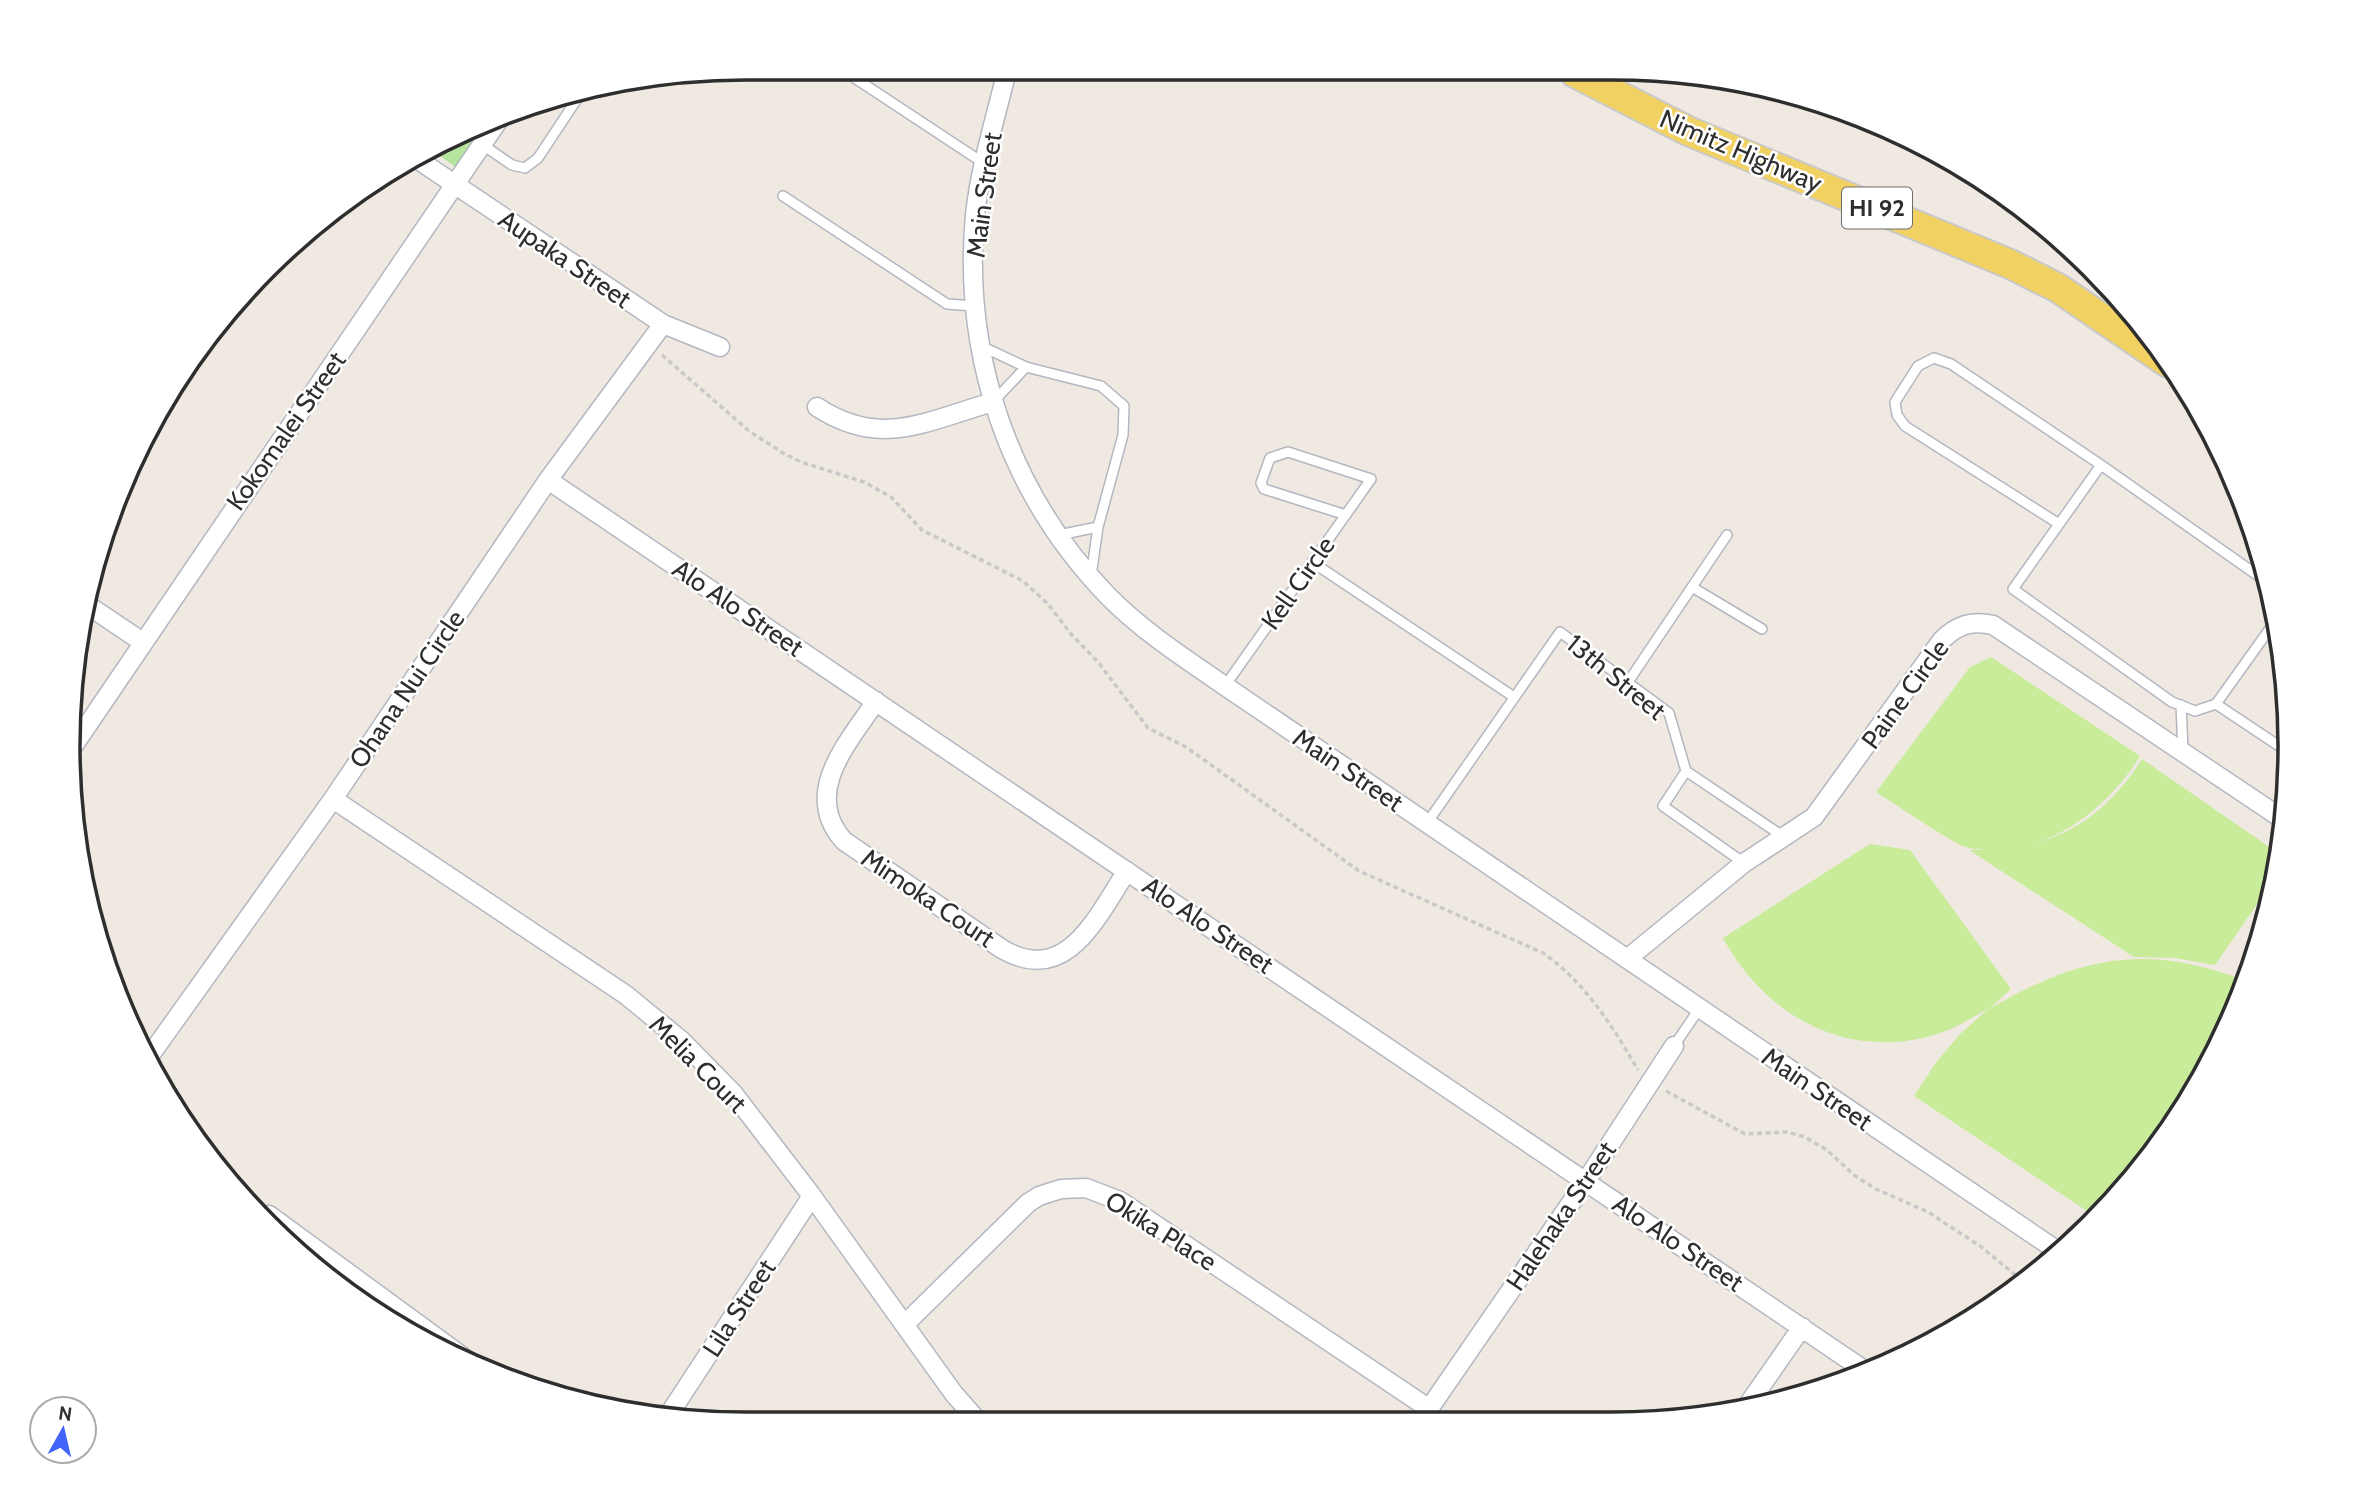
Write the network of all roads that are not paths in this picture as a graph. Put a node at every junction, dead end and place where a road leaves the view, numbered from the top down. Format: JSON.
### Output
{"nodes":[{"id":1,"x":858,"y":80,"type":"edge"},
{"id":2,"x":1005,"y":80,"type":"edge"},
{"id":3,"x":1589,"y":80,"type":"edge"},
{"id":4,"x":574,"y":103,"type":"edge"},
{"id":5,"x":492,"y":131,"type":"edge"},
{"id":6,"x":483,"y":145,"type":"junction"},
{"id":7,"x":424,"y":164,"type":"edge"},
{"id":8,"x":985,"y":164,"type":"junction"},
{"id":9,"x":456,"y":186,"type":"junction"},
{"id":10,"x":783,"y":196,"type":"dead end"},
{"id":11,"x":975,"y":306,"type":"junction"},
{"id":12,"x":663,"y":324,"type":"junction"},
{"id":13,"x":979,"y":345,"type":"junction"},
{"id":14,"x":720,"y":347,"type":"dead end"},
{"id":15,"x":2146,"y":348,"type":"edge"},
{"id":16,"x":1026,"y":367,"type":"junction"},
{"id":17,"x":993,"y":402,"type":"junction"},
{"id":18,"x":817,"y":407,"type":"dead end"},
{"id":19,"x":2101,"y":465,"type":"junction"},
{"id":20,"x":548,"y":480,"type":"junction"},
{"id":21,"x":1346,"y":515,"type":"junction"},
{"id":22,"x":2059,"y":524,"type":"junction"},
{"id":23,"x":1098,"y":527,"type":"junction"},
{"id":24,"x":1727,"y":535,"type":"dead end"},
{"id":25,"x":1058,"y":536,"type":"junction"},
{"id":26,"x":1312,"y":562,"type":"junction"},
{"id":27,"x":2256,"y":574,"type":"edge"},
{"id":28,"x":1091,"y":576,"type":"junction"},
{"id":29,"x":1692,"y":587,"type":"junction"},
{"id":30,"x":95,"y":610,"type":"edge"},
{"id":31,"x":1762,"y":629,"type":"dead end"},
{"id":32,"x":2268,"y":631,"type":"edge"},
{"id":33,"x":141,"y":641,"type":"junction"},
{"id":34,"x":1628,"y":682,"type":"junction"},
{"id":35,"x":1225,"y":686,"type":"junction"},
{"id":36,"x":1514,"y":697,"type":"junction"},
{"id":37,"x":876,"y":701,"type":"junction"},
{"id":38,"x":2216,"y":704,"type":"junction"},
{"id":39,"x":2181,"y":705,"type":"junction"},
{"id":40,"x":81,"y":728,"type":"edge"},
{"id":41,"x":2278,"y":743,"type":"edge"},
{"id":42,"x":2183,"y":750,"type":"junction"},
{"id":43,"x":1686,"y":771,"type":"junction"},
{"id":44,"x":333,"y":799,"type":"junction"},
{"id":45,"x":2275,"y":814,"type":"edge"},
{"id":46,"x":1427,"y":823,"type":"junction"},
{"id":47,"x":1784,"y":836,"type":"junction"},
{"id":48,"x":1744,"y":863,"type":"junction"},
{"id":49,"x":1127,"y":871,"type":"junction"},
{"id":50,"x":1627,"y":959,"type":"junction"},
{"id":51,"x":1699,"y":1009,"type":"junction"},
{"id":52,"x":1674,"y":1046,"type":"joint"},
{"id":53,"x":154,"y":1050,"type":"edge"},
{"id":54,"x":1586,"y":1181,"type":"junction"},
{"id":55,"x":812,"y":1196,"type":"junction"},
{"id":56,"x":292,"y":1232,"type":"edge"},
{"id":57,"x":2052,"y":1247,"type":"edge"},
{"id":58,"x":905,"y":1324,"type":"junction"},
{"id":59,"x":1802,"y":1327,"type":"junction"},
{"id":60,"x":425,"y":1330,"type":"edge"},
{"id":61,"x":1858,"y":1366,"type":"edge"},
{"id":62,"x":1753,"y":1397,"type":"edge"},
{"id":63,"x":673,"y":1408,"type":"edge"},
{"id":64,"x":970,"y":1412,"type":"edge"},
{"id":65,"x":1420,"y":1412,"type":"edge"},
{"id":66,"x":1426,"y":1412,"type":"edge"}],
"edges":[{"from":1,"to":8,"type":"lane"},
{"from":2,"to":8,"type":"street","name":"Main Street"},
{"from":3,"to":15,"type":"main road","name":"Nimitz Highway","number":"HI 92"},
{"from":4,"to":6,"type":"lane"},
{"from":5,"to":6,"type":"street","name":"Kokomalei Street"},
{"from":6,"to":9,"type":"street","name":"Kokomalei Street"},
{"from":7,"to":9,"type":"street","name":"Aupaka Street"},
{"from":8,"to":11,"type":"street","name":"Main Street"},
{"from":9,"to":12,"type":"street","name":"Aupaka Street"},
{"from":9,"to":33,"type":"street","name":"Kokomalei Street"},
{"from":10,"to":11,"type":"lane"},
{"from":11,"to":13,"type":"street","name":"Main Street"},
{"from":12,"to":14,"type":"street","name":"Aupaka Street"},
{"from":12,"to":20,"type":"street","name":"Ohana Nui Circle"},
{"from":13,"to":16,"type":"lane"},
{"from":13,"to":17,"type":"street","name":"Main Street"},
{"from":16,"to":17,"type":"lane"},
{"from":16,"to":23,"type":"lane"},
{"from":17,"to":18,"type":"street"},
{"from":17,"to":25,"type":"street","name":"Main Street"},
{"from":19,"to":22,"type":"lane"},
{"from":19,"to":22,"type":"lane"},
{"from":19,"to":27,"type":"lane"},
{"from":20,"to":37,"type":"street","name":"Alo Alo Street"},
{"from":20,"to":44,"type":"street","name":"Ohana Nui Circle"},
{"from":21,"to":21,"type":"lane","name":"Kell Circle"},
{"from":21,"to":26,"type":"lane","name":"Kell Circle"},
{"from":22,"to":39,"type":"lane"},
{"from":23,"to":25,"type":"lane"},
{"from":23,"to":28,"type":"lane"},
{"from":24,"to":29,"type":"lane"},
{"from":25,"to":28,"type":"street","name":"Main Street"},
{"from":26,"to":35,"type":"lane","name":"Kell Circle"},
{"from":26,"to":36,"type":"lane"},
{"from":28,"to":35,"type":"street","name":"Main Street"},
{"from":29,"to":31,"type":"lane"},
{"from":29,"to":34,"type":"lane"},
{"from":30,"to":33,"type":"street"},
{"from":32,"to":38,"type":"lane"},
{"from":33,"to":40,"type":"street","name":"Kokomalei Street"},
{"from":34,"to":36,"type":"lane","name":"13th Street"},
{"from":34,"to":43,"type":"lane","name":"13th Street"},
{"from":35,"to":46,"type":"street","name":"Main Street"},
{"from":36,"to":46,"type":"lane"},
{"from":37,"to":49,"type":"street","name":"Alo Alo Street"},
{"from":37,"to":49,"type":"street","name":"Mimoka Court"},
{"from":38,"to":39,"type":"lane"},
{"from":38,"to":41,"type":"lane"},
{"from":39,"to":42,"type":"lane"},
{"from":42,"to":45,"type":"street","name":"Paine Circle"},
{"from":42,"to":47,"type":"street","name":"Paine Circle"},
{"from":43,"to":47,"type":"lane"},
{"from":43,"to":48,"type":"lane"},
{"from":44,"to":53,"type":"street","name":"Ohana Nui Circle"},
{"from":44,"to":55,"type":"street","name":"Melia Court"},
{"from":46,"to":50,"type":"street","name":"Main Street"},
{"from":47,"to":48,"type":"street","name":"Paine Circle"},
{"from":48,"to":50,"type":"street","name":"Paine Circle"},
{"from":49,"to":54,"type":"street","name":"Alo Alo Street"},
{"from":50,"to":51,"type":"street","name":"Main Street"},
{"from":51,"to":52,"type":"lane","name":"Halehaka Street"},
{"from":51,"to":57,"type":"street","name":"Main Street"},
{"from":52,"to":54,"type":"street","name":"Halehaka Street"},
{"from":54,"to":59,"type":"street","name":"Alo Alo Street"},
{"from":54,"to":66,"type":"street","name":"Halehaka Street"},
{"from":55,"to":58,"type":"street","name":"Melia Court"},
{"from":55,"to":63,"type":"street","name":"Lila Street"},
{"from":56,"to":60,"type":"street"},
{"from":58,"to":64,"type":"street","name":"Melia Court"},
{"from":58,"to":65,"type":"street","name":"Okika Place"},
{"from":59,"to":61,"type":"street","name":"Alo Alo Street"},
{"from":59,"to":62,"type":"street"}]}
